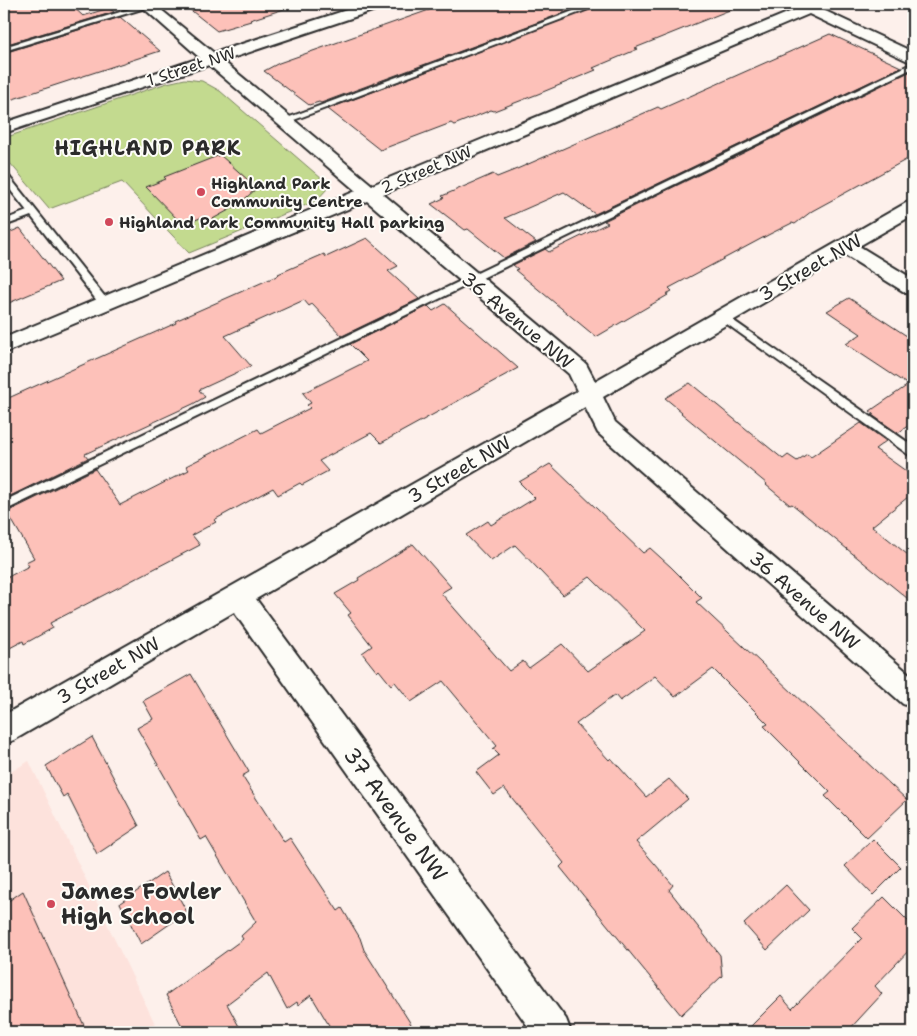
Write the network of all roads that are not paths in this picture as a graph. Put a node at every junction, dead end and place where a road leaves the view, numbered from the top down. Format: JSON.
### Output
{"nodes":[{"id":1,"x":149,"y":4,"type":"edge"},
{"id":2,"x":379,"y":4,"type":"edge"},
{"id":3,"x":598,"y":4,"type":"edge"},
{"id":4,"x":810,"y":5,"type":"edge"},
{"id":5,"x":4,"y":49,"type":"edge"},
{"id":6,"x":913,"y":58,"type":"edge"},
{"id":7,"x":211,"y":60,"type":"junction"},
{"id":8,"x":913,"y":65,"type":"edge"},
{"id":9,"x":283,"y":121,"type":"junction"},
{"id":10,"x":4,"y":128,"type":"edge"},
{"id":11,"x":4,"y":176,"type":"edge"},
{"id":12,"x":368,"y":194,"type":"junction"},
{"id":13,"x":913,"y":207,"type":"edge"},
{"id":14,"x":32,"y":212,"type":"junction"},
{"id":15,"x":4,"y":223,"type":"edge"},
{"id":16,"x":846,"y":247,"type":"junction"},
{"id":17,"x":472,"y":280,"type":"junction"},
{"id":18,"x":913,"y":288,"type":"edge"},
{"id":19,"x":105,"y":304,"type":"junction"},
{"id":20,"x":724,"y":317,"type":"junction"},
{"id":21,"x":4,"y":346,"type":"edge"},
{"id":22,"x":590,"y":395,"type":"junction"},
{"id":23,"x":913,"y":452,"type":"edge"},
{"id":24,"x":4,"y":506,"type":"edge"},
{"id":25,"x":238,"y":596,"type":"junction"},
{"id":26,"x":913,"y":695,"type":"edge"},
{"id":27,"x":4,"y":730,"type":"edge"},
{"id":28,"x":553,"y":1032,"type":"edge"}],
"edges":[{"from":1,"to":5,"type":"lane"},
{"from":1,"to":7,"type":"street","name":"36 Avenue NW"},
{"from":2,"to":7,"type":"street","name":"1 Street NW"},
{"from":3,"to":9,"type":"lane"},
{"from":4,"to":6,"type":"street"},
{"from":4,"to":12,"type":"street","name":"2 Street NW"},
{"from":7,"to":9,"type":"street","name":"36 Avenue NW"},
{"from":7,"to":10,"type":"street","name":"1 Street NW"},
{"from":8,"to":17,"type":"lane"},
{"from":9,"to":12,"type":"street","name":"36 Avenue NW"},
{"from":11,"to":14,"type":"lane"},
{"from":12,"to":17,"type":"street","name":"36 Avenue NW"},
{"from":12,"to":19,"type":"street","name":"2 Street NW"},
{"from":13,"to":16,"type":"street","name":"3 Street NW"},
{"from":14,"to":15,"type":"lane"},
{"from":14,"to":19,"type":"lane"},
{"from":16,"to":18,"type":"street"},
{"from":16,"to":20,"type":"street","name":"3 Street NW"},
{"from":17,"to":22,"type":"street","name":"36 Avenue NW"},
{"from":17,"to":24,"type":"lane"},
{"from":19,"to":21,"type":"street","name":"2 Street NW"},
{"from":20,"to":22,"type":"street","name":"3 Street NW"},
{"from":20,"to":23,"type":"lane"},
{"from":22,"to":25,"type":"street","name":"3 Street NW"},
{"from":22,"to":26,"type":"street","name":"36 Avenue NW"},
{"from":25,"to":27,"type":"street","name":"3 Street NW"},
{"from":25,"to":28,"type":"street","name":"37 Avenue NW"}]}
